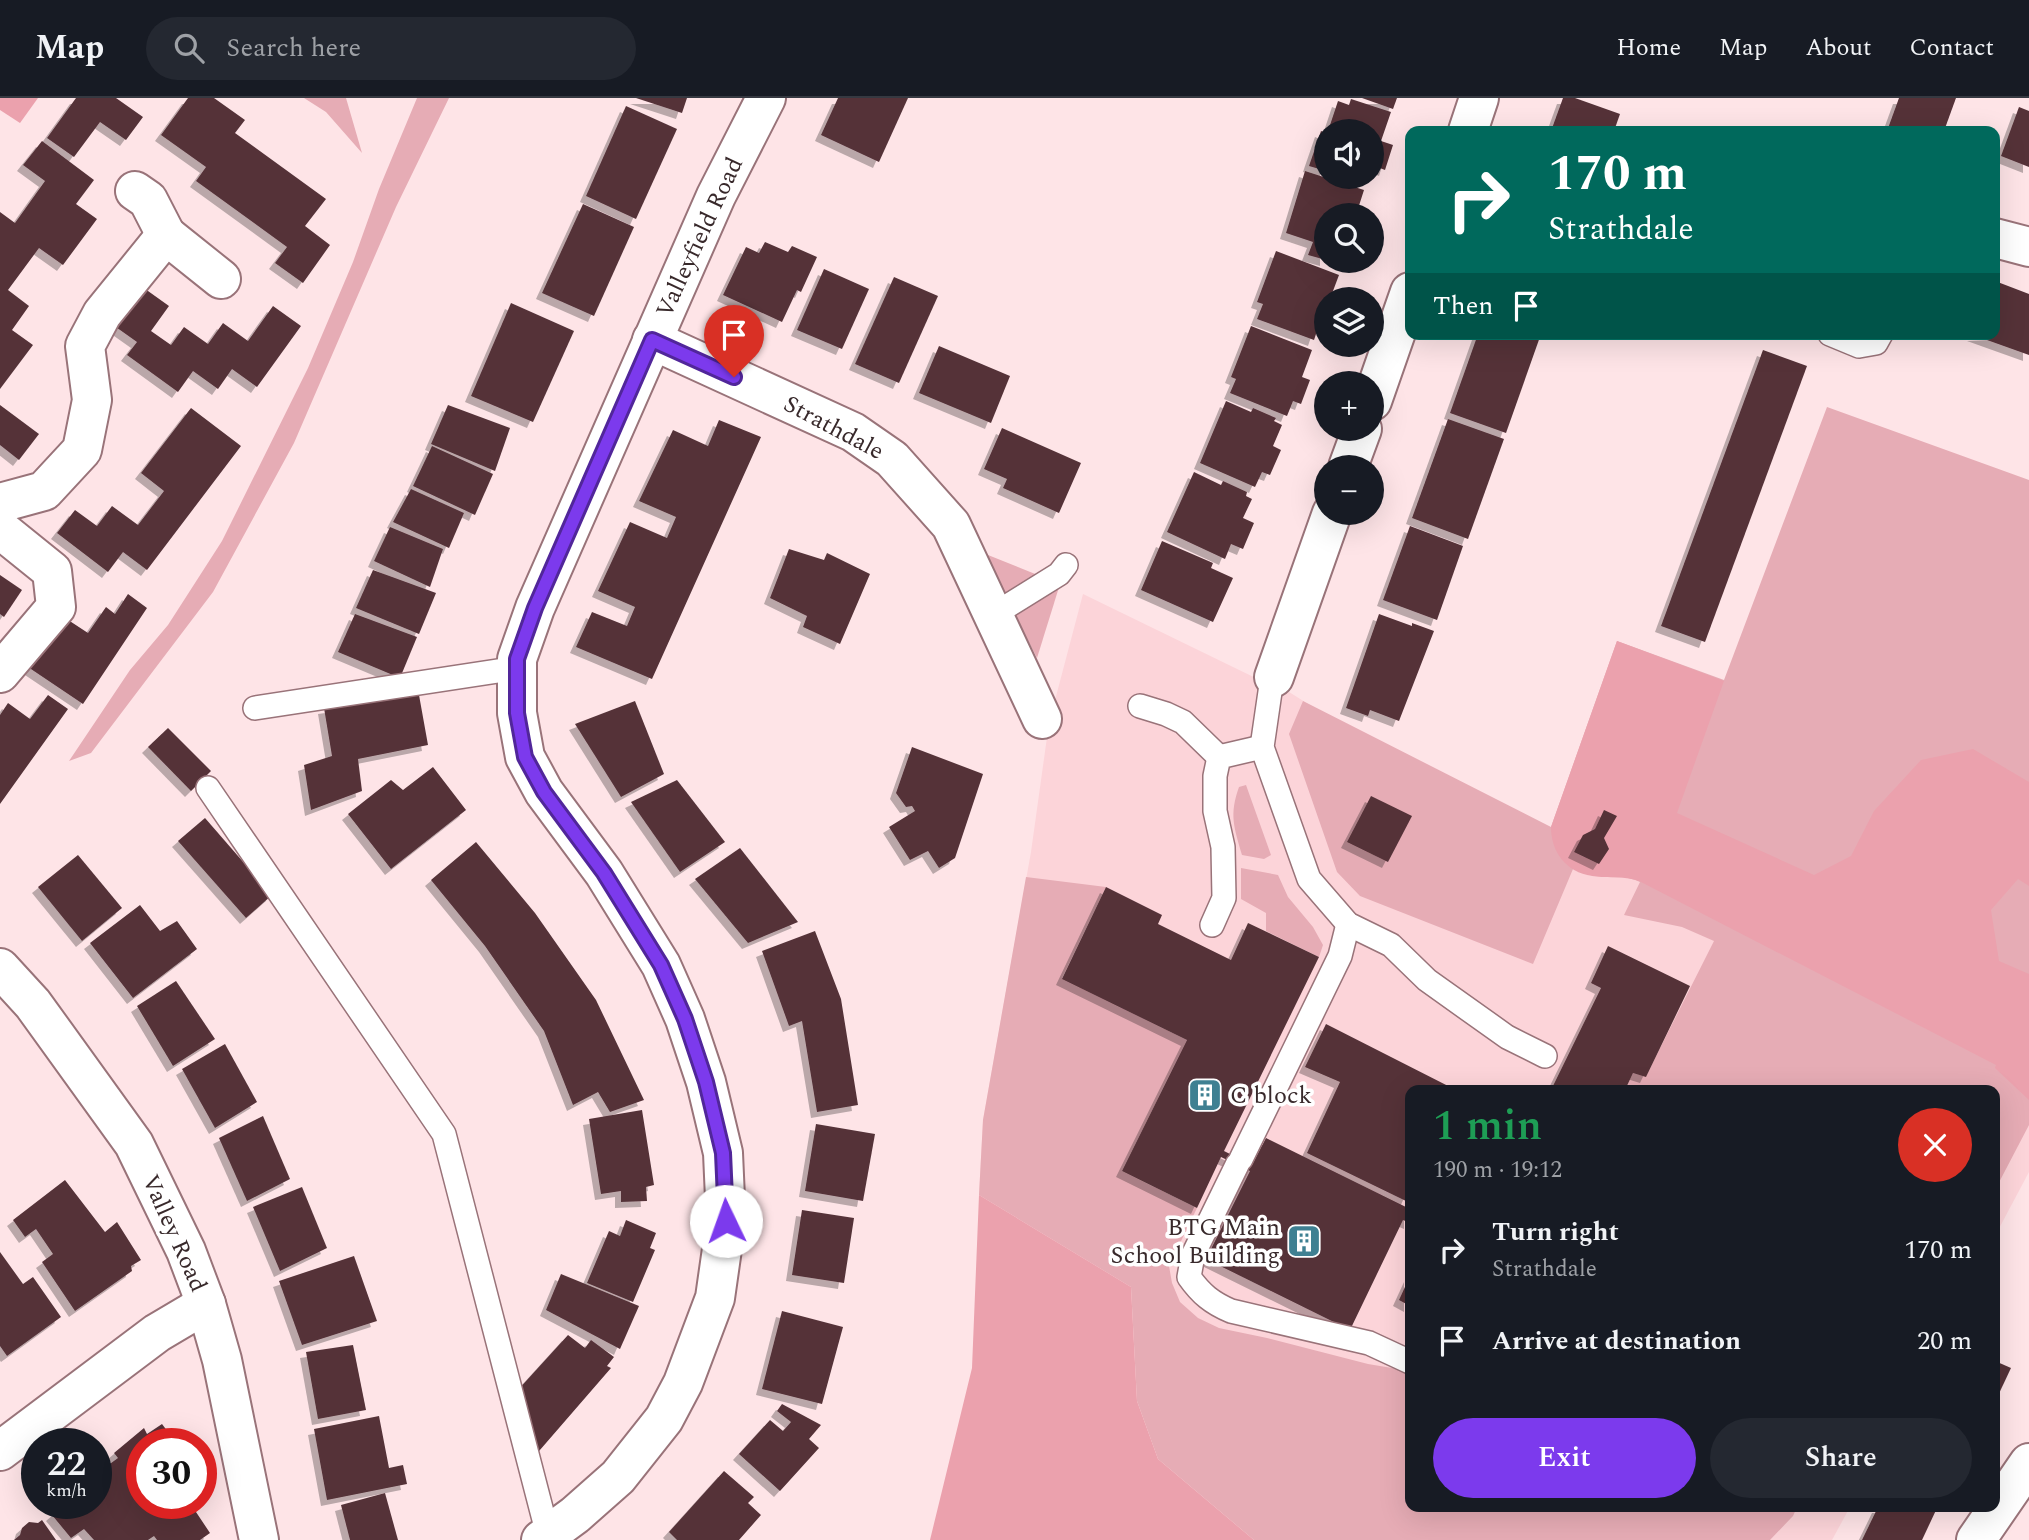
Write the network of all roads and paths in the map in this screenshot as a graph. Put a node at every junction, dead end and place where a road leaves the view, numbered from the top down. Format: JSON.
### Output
{"nodes":[{"id":1,"x":766,"y":98,"type":"edge"},
{"id":2,"x":1479,"y":98,"type":"edge"},
{"id":3,"x":1470,"y":126,"type":"edge"},
{"id":4,"x":135,"y":191,"type":"dead end"},
{"id":5,"x":166,"y":235,"type":"junction"},
{"id":6,"x":2000,"y":239,"type":"edge"},
{"id":7,"x":2029,"y":247,"type":"edge"},
{"id":8,"x":221,"y":279,"type":"dead end"},
{"id":9,"x":1405,"y":306,"type":"edge"},
{"id":10,"x":652,"y":340,"type":"junction"},
{"id":11,"x":1844,"y":340,"type":"edge"},
{"id":12,"x":1878,"y":340,"type":"edge"},
{"id":13,"x":1382,"y":371,"type":"edge"},
{"id":14,"x":0,"y":503,"type":"edge"},
{"id":15,"x":1328,"y":525,"type":"edge"},
{"id":16,"x":0,"y":529,"type":"edge"},
{"id":17,"x":1066,"y":565,"type":"dead end"},
{"id":18,"x":993,"y":615,"type":"junction"},
{"id":19,"x":517,"y":668,"type":"junction"},
{"id":20,"x":0,"y":673,"type":"edge"},
{"id":21,"x":1274,"y":677,"type":"joint"},
{"id":22,"x":1140,"y":706,"type":"dead end"},
{"id":23,"x":256,"y":708,"type":"dead end"},
{"id":24,"x":1042,"y":719,"type":"dead end"},
{"id":25,"x":1262,"y":747,"type":"junction"},
{"id":26,"x":1219,"y":757,"type":"junction"},
{"id":27,"x":208,"y":788,"type":"dead end"},
{"id":28,"x":1348,"y":923,"type":"junction"},
{"id":29,"x":1212,"y":925,"type":"dead end"},
{"id":30,"x":0,"y":968,"type":"edge"},
{"id":31,"x":1545,"y":1056,"type":"dead end"},
{"id":32,"x":206,"y":1304,"type":"junction"},
{"id":33,"x":1405,"y":1360,"type":"edge"},
{"id":34,"x":0,"y":1451,"type":"edge"},
{"id":35,"x":2029,"y":1462,"type":"edge"},
{"id":36,"x":2000,"y":1505,"type":"edge"},
{"id":37,"x":1995,"y":1512,"type":"edge"},
{"id":38,"x":545,"y":1537,"type":"edge"},
{"id":39,"x":259,"y":1540,"type":"edge"},
{"id":40,"x":1976,"y":1540,"type":"edge"}],
"edges":[{"from":1,"to":10,"type":"street","name":"Valleyfield Road"},
{"from":2,"to":3,"type":"street"},
{"from":4,"to":5,"type":"street"},
{"from":5,"to":8,"type":"street"},
{"from":5,"to":14,"type":"street"},
{"from":6,"to":7,"type":"street"},
{"from":9,"to":13,"type":"street"},
{"from":10,"to":18,"type":"street","name":"Strathdale"},
{"from":10,"to":19,"type":"street","name":"Valleyfield Road"},
{"from":11,"to":12,"type":"lane"},
{"from":15,"to":21,"type":"street"},
{"from":16,"to":20,"type":"street"},
{"from":17,"to":18,"type":"lane"},
{"from":18,"to":24,"type":"street","name":"Strathdale"},
{"from":19,"to":23,"type":"lane"},
{"from":19,"to":38,"type":"street","name":"Valleyfield Road"},
{"from":21,"to":25,"type":"lane"},
{"from":22,"to":26,"type":"lane"},
{"from":25,"to":26,"type":"lane"},
{"from":25,"to":28,"type":"lane"},
{"from":26,"to":29,"type":"lane"},
{"from":27,"to":38,"type":"lane"},
{"from":28,"to":31,"type":"lane"},
{"from":28,"to":33,"type":"lane"},
{"from":30,"to":32,"type":"street","name":"Valley Road"},
{"from":32,"to":34,"type":"street"},
{"from":32,"to":39,"type":"street","name":"Valley Road"},
{"from":35,"to":36,"type":"street"},
{"from":37,"to":40,"type":"street"}]}
